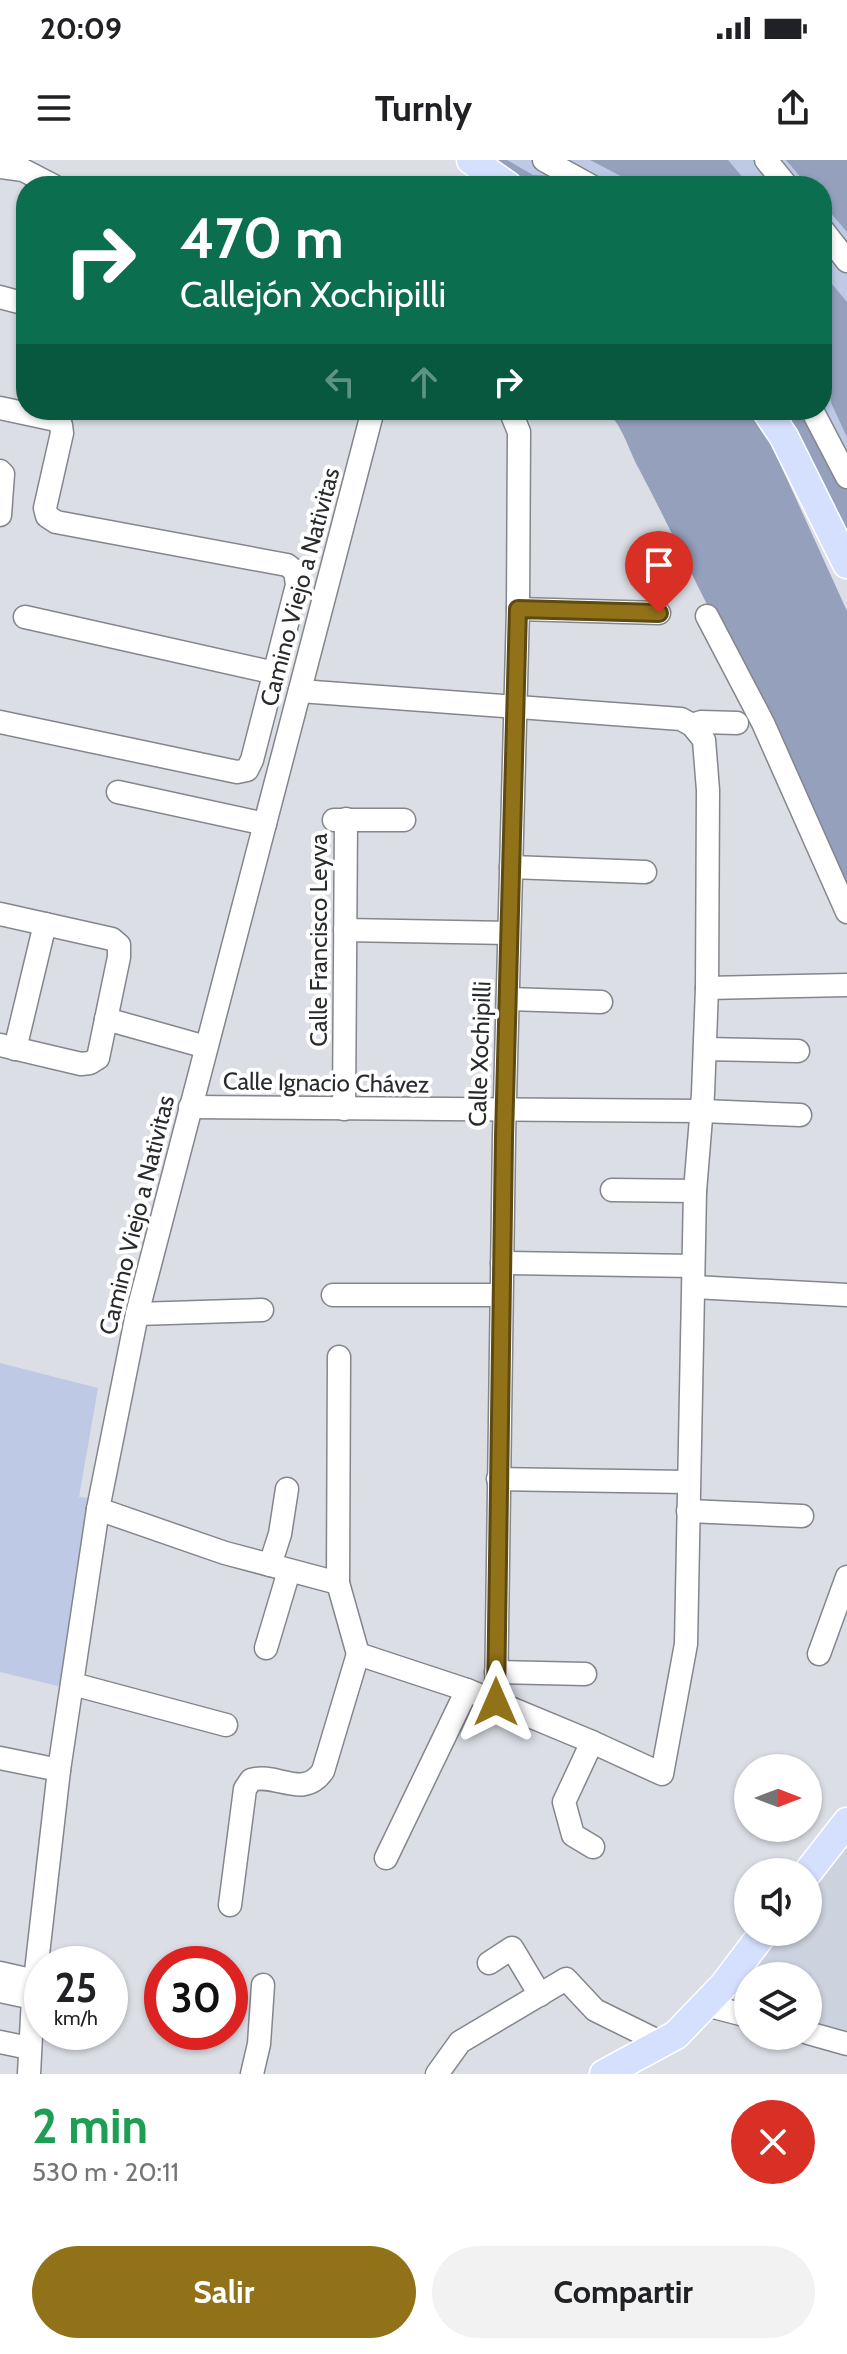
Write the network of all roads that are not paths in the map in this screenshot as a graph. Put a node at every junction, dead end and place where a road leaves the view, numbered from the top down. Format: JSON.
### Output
{"nodes":[{"id":1,"x":471,"y":160,"type":"edge"},
{"id":2,"x":544,"y":160,"type":"edge"},
{"id":3,"x":766,"y":160,"type":"edge"},
{"id":4,"x":0,"y":167,"type":"edge"},
{"id":5,"x":35,"y":176,"type":"edge"},
{"id":6,"x":494,"y":176,"type":"edge"},
{"id":7,"x":573,"y":176,"type":"edge"},
{"id":8,"x":779,"y":176,"type":"edge"},
{"id":9,"x":832,"y":242,"type":"edge"},
{"id":10,"x":847,"y":261,"type":"edge"},
{"id":11,"x":56,"y":420,"type":"edge"},
{"id":12,"x":370,"y":420,"type":"edge"},
{"id":13,"x":514,"y":420,"type":"edge"},
{"id":14,"x":773,"y":420,"type":"edge"},
{"id":15,"x":817,"y":420,"type":"edge"},
{"id":16,"x":0,"y":471,"type":"edge"},
{"id":17,"x":847,"y":477,"type":"edge"},
{"id":18,"x":0,"y":515,"type":"edge"},
{"id":19,"x":847,"y":564,"type":"edge"},
{"id":20,"x":518,"y":609,"type":"junction"},
{"id":21,"x":659,"y":613,"type":"dead end"},
{"id":22,"x":707,"y":616,"type":"dead end"},
{"id":23,"x":25,"y":617,"type":"dead end"},
{"id":24,"x":275,"y":673,"type":"junction"},
{"id":25,"x":300,"y":691,"type":"junction"},
{"id":26,"x":514,"y":708,"type":"junction"},
{"id":27,"x":0,"y":722,"type":"edge"},
{"id":28,"x":737,"y":723,"type":"dead end"},
{"id":29,"x":698,"y":733,"type":"junction"},
{"id":30,"x":118,"y":792,"type":"dead end"},
{"id":31,"x":404,"y":820,"type":"dead end"},
{"id":32,"x":265,"y":824,"type":"junction"},
{"id":33,"x":511,"y":867,"type":"junction"},
{"id":34,"x":645,"y":872,"type":"dead end"},
{"id":35,"x":847,"y":912,"type":"edge"},
{"id":36,"x":0,"y":914,"type":"edge"},
{"id":37,"x":45,"y":924,"type":"junction"},
{"id":38,"x":345,"y":930,"type":"junction"},
{"id":39,"x":509,"y":933,"type":"junction"},
{"id":40,"x":847,"y":985,"type":"edge"},
{"id":41,"x":707,"y":988,"type":"junction"},
{"id":42,"x":508,"y":999,"type":"junction"},
{"id":43,"x":601,"y":1002,"type":"dead end"},
{"id":44,"x":106,"y":1019,"type":"junction"},
{"id":45,"x":7,"y":1047,"type":"edge"},
{"id":46,"x":206,"y":1047,"type":"junction"},
{"id":47,"x":705,"y":1049,"type":"junction"},
{"id":48,"x":798,"y":1051,"type":"dead end"},
{"id":49,"x":190,"y":1107,"type":"junction"},
{"id":50,"x":344,"y":1109,"type":"junction"},
{"id":51,"x":505,"y":1110,"type":"junction"},
{"id":52,"x":702,"y":1111,"type":"junction"},
{"id":53,"x":800,"y":1115,"type":"dead end"},
{"id":54,"x":612,"y":1190,"type":"dead end"},
{"id":55,"x":695,"y":1191,"type":"junction"},
{"id":56,"x":502,"y":1263,"type":"junction"},
{"id":57,"x":693,"y":1276,"type":"junction"},
{"id":58,"x":333,"y":1295,"type":"dead end"},
{"id":59,"x":501,"y":1295,"type":"junction"},
{"id":60,"x":847,"y":1295,"type":"edge"},
{"id":61,"x":262,"y":1310,"type":"dead end"},
{"id":62,"x":137,"y":1314,"type":"junction"},
{"id":63,"x":339,"y":1357,"type":"dead end"},
{"id":64,"x":498,"y":1479,"type":"junction"},
{"id":65,"x":688,"y":1482,"type":"junction"},
{"id":66,"x":287,"y":1489,"type":"dead end"},
{"id":67,"x":98,"y":1509,"type":"junction"},
{"id":68,"x":688,"y":1511,"type":"junction"},
{"id":69,"x":802,"y":1516,"type":"dead end"},
{"id":70,"x":280,"y":1568,"type":"junction"},
{"id":71,"x":847,"y":1577,"type":"edge"},
{"id":72,"x":338,"y":1583,"type":"junction"},
{"id":73,"x":266,"y":1648,"type":"dead end"},
{"id":74,"x":358,"y":1654,"type":"junction"},
{"id":75,"x":819,"y":1654,"type":"dead end"},
{"id":76,"x":496,"y":1672,"type":"junction"},
{"id":77,"x":585,"y":1674,"type":"dead end"},
{"id":78,"x":73,"y":1684,"type":"junction"},
{"id":79,"x":467,"y":1690,"type":"junction"},
{"id":80,"x":496,"y":1702,"type":"junction"},
{"id":81,"x":226,"y":1725,"type":"dead end"},
{"id":82,"x":592,"y":1742,"type":"junction"},
{"id":83,"x":0,"y":1758,"type":"edge"},
{"id":84,"x":59,"y":1770,"type":"junction"},
{"id":85,"x":847,"y":1822,"type":"edge"},
{"id":86,"x":593,"y":1847,"type":"dead end"},
{"id":87,"x":386,"y":1858,"type":"dead end"},
{"id":88,"x":819,"y":1858,"type":"edge"},
{"id":89,"x":230,"y":1905,"type":"dead end"},
{"id":90,"x":39,"y":1946,"type":"edge"},
{"id":91,"x":753,"y":1946,"type":"edge"},
{"id":92,"x":489,"y":1963,"type":"dead end"},
{"id":93,"x":0,"y":1973,"type":"edge"},
{"id":94,"x":24,"y":1984,"type":"edge"},
{"id":95,"x":263,"y":1985,"type":"dead end"},
{"id":96,"x":24,"y":1990,"type":"edge"},
{"id":97,"x":0,"y":1991,"type":"edge"},
{"id":98,"x":540,"y":1995,"type":"junction"},
{"id":99,"x":706,"y":2005,"type":"junction"},
{"id":100,"x":734,"y":2012,"type":"edge"},
{"id":101,"x":822,"y":2037,"type":"edge"},
{"id":102,"x":0,"y":2042,"type":"edge"},
{"id":103,"x":662,"y":2043,"type":"junction"},
{"id":104,"x":847,"y":2044,"type":"edge"},
{"id":105,"x":24,"y":2047,"type":"edge"},
{"id":106,"x":29,"y":2050,"type":"edge"},
{"id":107,"x":608,"y":2073,"type":"edge"},
{"id":108,"x":29,"y":2074,"type":"edge"},
{"id":109,"x":252,"y":2074,"type":"edge"},
{"id":110,"x":437,"y":2074,"type":"edge"}],
"edges":[{"from":1,"to":6,"type":"main road"},
{"from":2,"to":7,"type":"street"},
{"from":3,"to":8,"type":"street"},
{"from":4,"to":5,"type":"street"},
{"from":9,"to":10,"type":"street"},
{"from":11,"to":24,"type":"street"},
{"from":12,"to":25,"type":"street","name":"Camino Viejo a Nativitas"},
{"from":13,"to":20,"type":"street","name":"Calle Xochipilli"},
{"from":14,"to":19,"type":"main road"},
{"from":15,"to":17,"type":"street"},
{"from":16,"to":18,"type":"street"},
{"from":20,"to":21,"type":"street"},
{"from":20,"to":26,"type":"street","name":"Calle Xochipilli"},
{"from":22,"to":35,"type":"street"},
{"from":23,"to":24,"type":"street"},
{"from":24,"to":27,"type":"street"},
{"from":25,"to":26,"type":"street"},
{"from":25,"to":32,"type":"street","name":"Camino Viejo a Nativitas"},
{"from":26,"to":29,"type":"street"},
{"from":26,"to":33,"type":"street","name":"Calle Xochipilli"},
{"from":28,"to":29,"type":"street"},
{"from":29,"to":41,"type":"street"},
{"from":30,"to":32,"type":"street"},
{"from":31,"to":38,"type":"street","name":"Calle Francisco Leyva"},
{"from":32,"to":46,"type":"street","name":"Camino Viejo a Nativitas"},
{"from":33,"to":34,"type":"street"},
{"from":33,"to":39,"type":"street","name":"Calle Xochipilli"},
{"from":36,"to":37,"type":"street"},
{"from":37,"to":44,"type":"street"},
{"from":37,"to":45,"type":"street"},
{"from":38,"to":39,"type":"street"},
{"from":38,"to":50,"type":"street","name":"Calle Francisco Leyva"},
{"from":39,"to":42,"type":"street","name":"Calle Xochipilli"},
{"from":40,"to":41,"type":"street"},
{"from":41,"to":47,"type":"street"},
{"from":42,"to":43,"type":"street"},
{"from":42,"to":51,"type":"street","name":"Calle Xochipilli"},
{"from":44,"to":45,"type":"street"},
{"from":44,"to":46,"type":"street"},
{"from":46,"to":49,"type":"street","name":"Camino Viejo a Nativitas"},
{"from":47,"to":48,"type":"street"},
{"from":47,"to":52,"type":"street"},
{"from":49,"to":50,"type":"street","name":"Calle Ignacio Chávez"},
{"from":49,"to":62,"type":"street","name":"Camino Viejo a Nativitas"},
{"from":50,"to":51,"type":"street","name":"Calle Ignacio Chávez"},
{"from":51,"to":52,"type":"street","name":"Calle Ignacio Chávez"},
{"from":51,"to":56,"type":"street","name":"Calle Xochipilli"},
{"from":52,"to":53,"type":"street","name":"Calle Ignacio Chávez"},
{"from":52,"to":55,"type":"street"},
{"from":54,"to":55,"type":"street"},
{"from":55,"to":57,"type":"street"},
{"from":56,"to":57,"type":"street"},
{"from":56,"to":59,"type":"street","name":"Calle Xochipilli"},
{"from":57,"to":60,"type":"street"},
{"from":57,"to":65,"type":"street"},
{"from":58,"to":59,"type":"street"},
{"from":59,"to":64,"type":"street","name":"Calle Xochipilli"},
{"from":61,"to":62,"type":"street"},
{"from":62,"to":67,"type":"street","name":"Camino Viejo a Nativitas"},
{"from":63,"to":72,"type":"street"},
{"from":64,"to":65,"type":"street"},
{"from":64,"to":76,"type":"street","name":"Calle Xochipilli"},
{"from":65,"to":68,"type":"street"},
{"from":66,"to":70,"type":"street"},
{"from":67,"to":70,"type":"street"},
{"from":67,"to":78,"type":"street","name":"Camino Viejo a Nativitas"},
{"from":68,"to":69,"type":"street"},
{"from":68,"to":82,"type":"street"},
{"from":70,"to":72,"type":"street"},
{"from":70,"to":73,"type":"street"},
{"from":71,"to":75,"type":"street"},
{"from":72,"to":74,"type":"street"},
{"from":74,"to":79,"type":"street"},
{"from":74,"to":89,"type":"street"},
{"from":76,"to":77,"type":"street"},
{"from":76,"to":80,"type":"street","name":"Calle Xochipilli"},
{"from":78,"to":81,"type":"street"},
{"from":78,"to":84,"type":"street","name":"Camino Viejo a Nativitas"},
{"from":79,"to":80,"type":"street"},
{"from":79,"to":87,"type":"street"},
{"from":80,"to":82,"type":"street"},
{"from":82,"to":86,"type":"street"},
{"from":83,"to":84,"type":"street"},
{"from":84,"to":90,"type":"street","name":"Camino Viejo a Nativitas"},
{"from":85,"to":88,"type":"main road"},
{"from":91,"to":99,"type":"main road"},
{"from":92,"to":98,"type":"street"},
{"from":93,"to":94,"type":"street"},
{"from":95,"to":109,"type":"street"},
{"from":96,"to":97,"type":"street"},
{"from":98,"to":103,"type":"street"},
{"from":98,"to":110,"type":"street"},
{"from":99,"to":100,"type":"street"},
{"from":99,"to":103,"type":"main road"},
{"from":101,"to":104,"type":"street"},
{"from":102,"to":105,"type":"street"},
{"from":103,"to":107,"type":"main road"},
{"from":106,"to":108,"type":"street","name":"Camino Viejo a Nativitas"}]}
